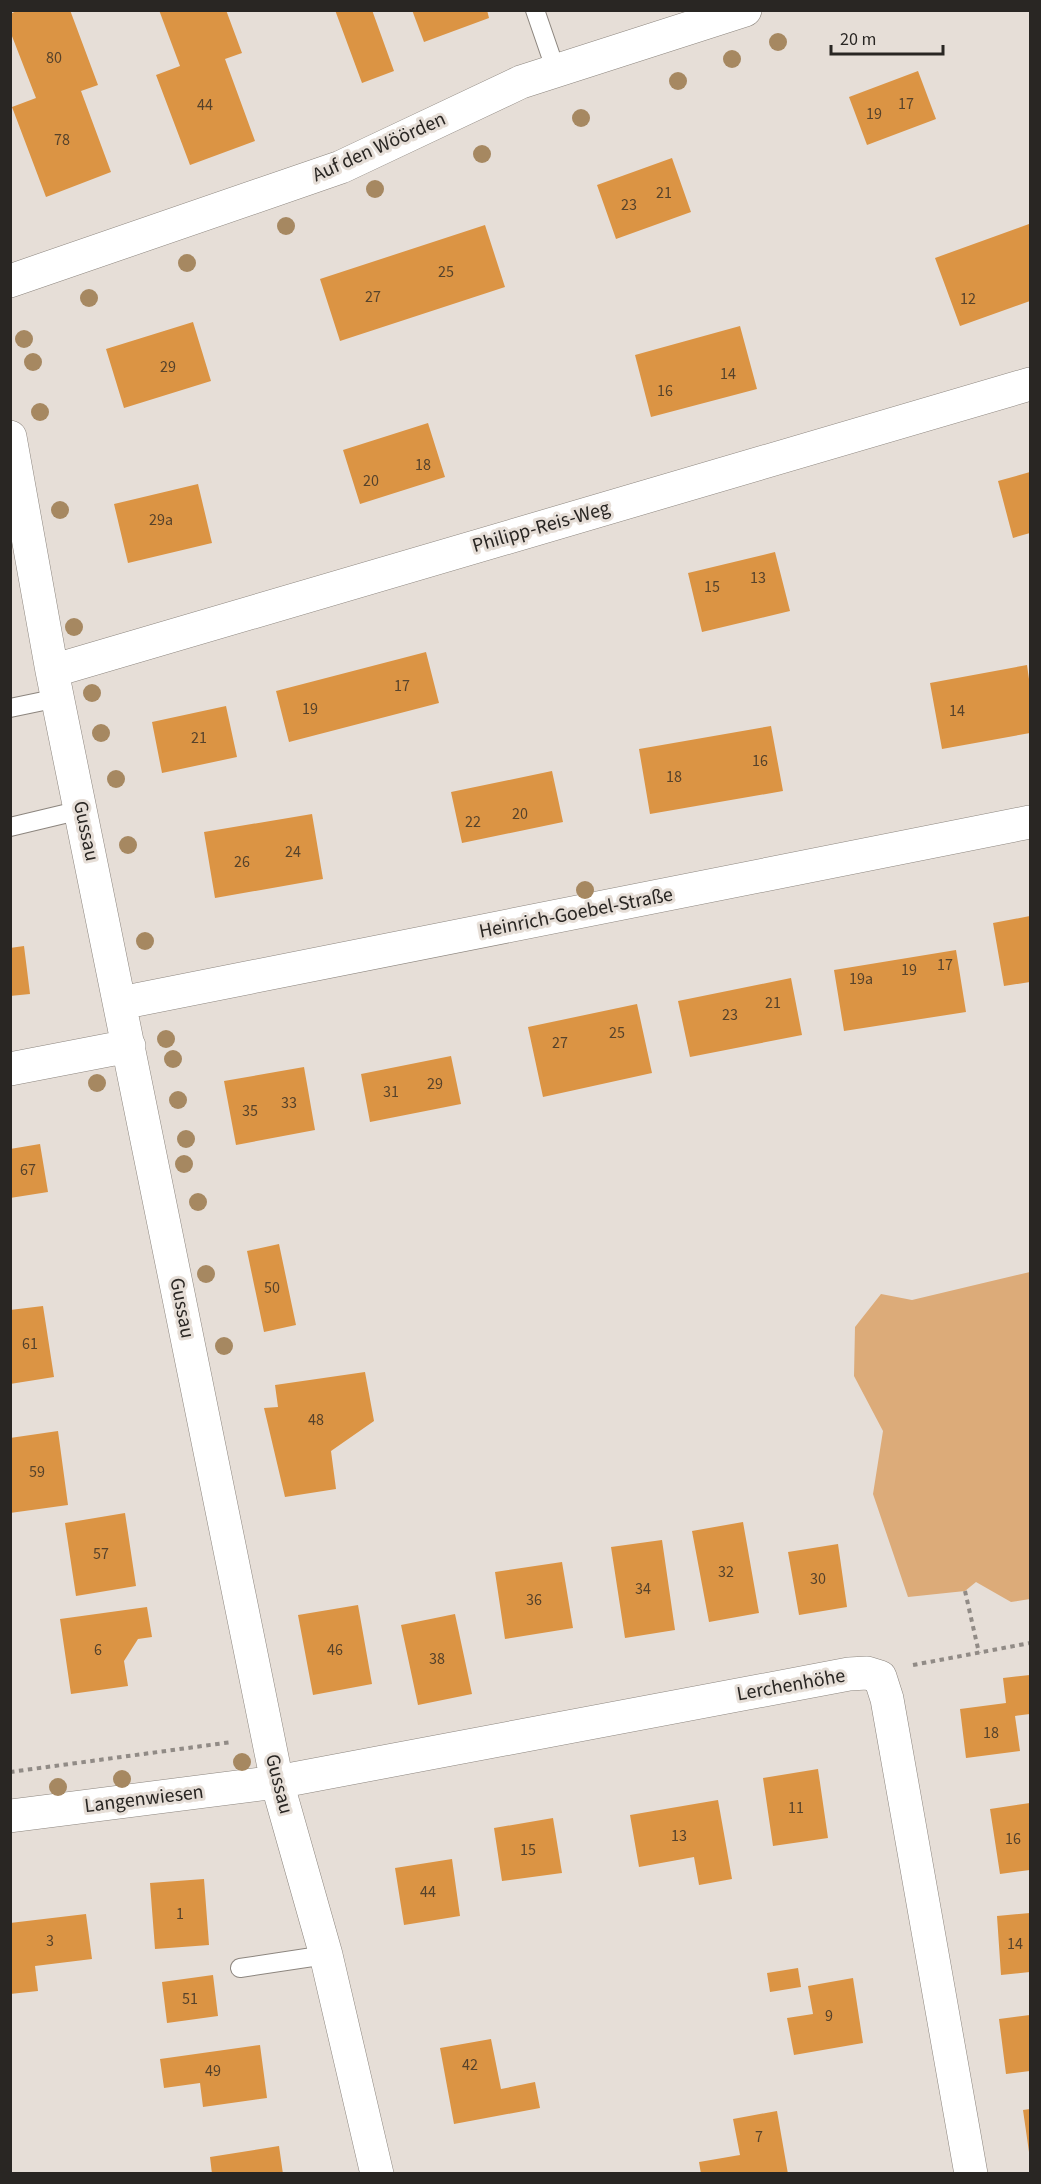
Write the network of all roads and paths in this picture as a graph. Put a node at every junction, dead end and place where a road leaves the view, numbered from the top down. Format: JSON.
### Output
{"nodes":[{"id":1,"x":535,"y":10,"type":"edge"},
{"id":2,"x":745,"y":10,"type":"edge"},
{"id":3,"x":556,"y":71,"type":"junction"},
{"id":4,"x":10,"y":281,"type":"edge"},
{"id":5,"x":1030,"y":384,"type":"edge"},
{"id":6,"x":10,"y":437,"type":"edge"},
{"id":7,"x":55,"y":685,"type":"junction"},
{"id":8,"x":10,"y":708,"type":"edge"},
{"id":9,"x":81,"y":810,"type":"junction"},
{"id":10,"x":1030,"y":822,"type":"edge"},
{"id":11,"x":10,"y":827,"type":"edge"},
{"id":12,"x":121,"y":1003,"type":"junction"},
{"id":13,"x":129,"y":1046,"type":"junction"},
{"id":14,"x":10,"y":1069,"type":"edge"},
{"id":15,"x":965,"y":1591,"type":"dead end"},
{"id":16,"x":1030,"y":1643,"type":"edge"},
{"id":17,"x":979,"y":1653,"type":"junction"},
{"id":18,"x":880,"y":1677,"type":"junction"},
{"id":19,"x":268,"y":1737,"type":"junction"},
{"id":20,"x":10,"y":1772,"type":"edge"},
{"id":21,"x":277,"y":1782,"type":"junction"},
{"id":22,"x":10,"y":1816,"type":"edge"},
{"id":23,"x":326,"y":1955,"type":"junction"},
{"id":24,"x":240,"y":1968,"type":"dead end"},
{"id":25,"x":376,"y":2174,"type":"edge"},
{"id":26,"x":971,"y":2174,"type":"edge"}],
"edges":[{"from":1,"to":3,"type":"lane"},
{"from":2,"to":3,"type":"street","name":"Auf den Wöörden"},
{"from":3,"to":4,"type":"street","name":"Auf den Wöörden"},
{"from":5,"to":7,"type":"street","name":"Philipp-Reis-Weg"},
{"from":6,"to":7,"type":"street","name":"Gussau"},
{"from":7,"to":8,"type":"lane"},
{"from":7,"to":9,"type":"street","name":"Gussau"},
{"from":9,"to":11,"type":"lane"},
{"from":9,"to":12,"type":"street","name":"Gussau"},
{"from":10,"to":12,"type":"street","name":"Heinrich-Goebel-Straße"},
{"from":12,"to":13,"type":"street","name":"Gussau"},
{"from":13,"to":14,"type":"street"},
{"from":13,"to":19,"type":"street","name":"Gussau"},
{"from":15,"to":17,"type":"path"},
{"from":16,"to":17,"type":"path"},
{"from":17,"to":18,"type":"path"},
{"from":18,"to":21,"type":"street","name":"Lerchenhöhe"},
{"from":18,"to":26,"type":"street"},
{"from":19,"to":20,"type":"path"},
{"from":19,"to":21,"type":"street","name":"Gussau"},
{"from":21,"to":22,"type":"street","name":"Langenwiesen"},
{"from":21,"to":23,"type":"street","name":"Gussau"},
{"from":23,"to":24,"type":"lane"},
{"from":23,"to":25,"type":"street","name":"Gussau"}]}
